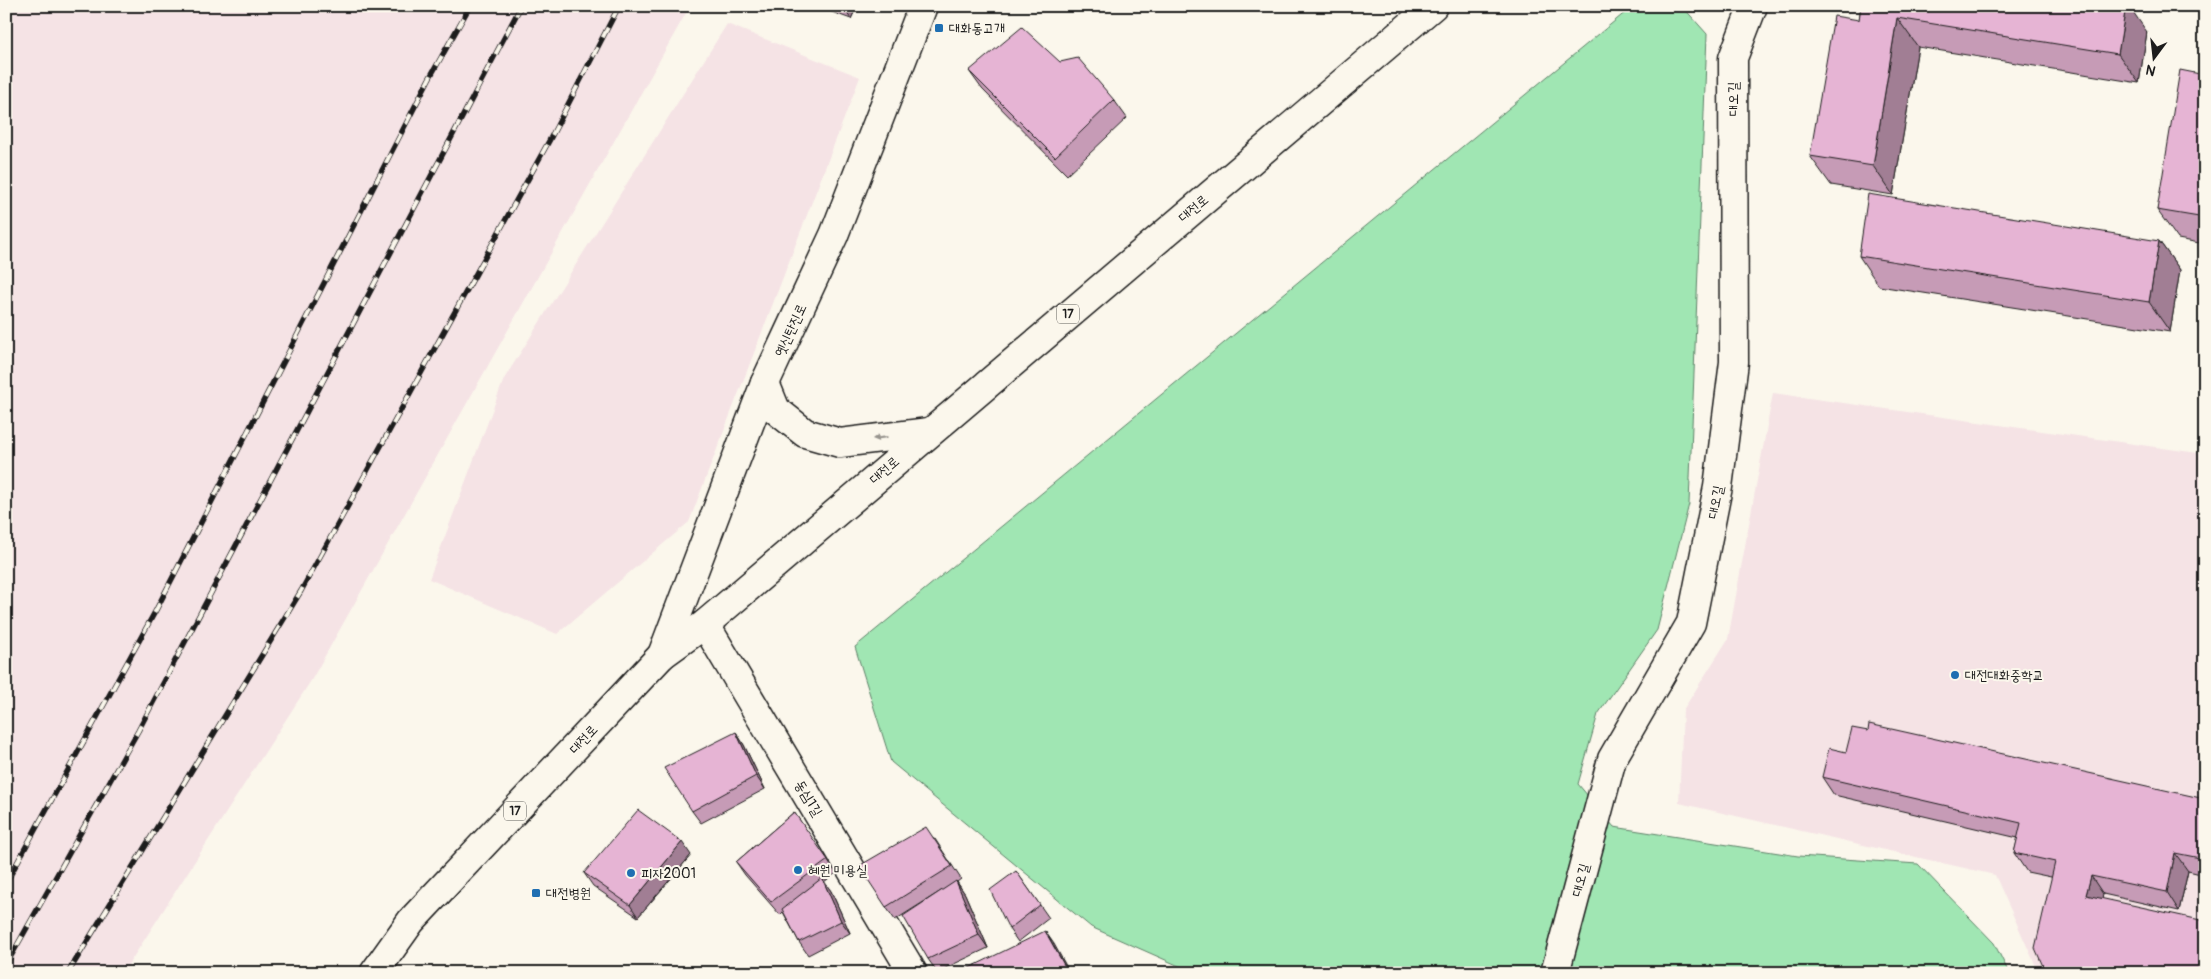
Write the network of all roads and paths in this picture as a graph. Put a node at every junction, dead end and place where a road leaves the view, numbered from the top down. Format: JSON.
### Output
{"nodes":[{"id":1,"x":923,"y":6,"type":"edge"},
{"id":2,"x":1433,"y":6,"type":"edge"},
{"id":3,"x":1753,"y":6,"type":"edge"},
{"id":4,"x":765,"y":383,"type":"junction"},
{"id":5,"x":929,"y":432,"type":"junction"},
{"id":6,"x":705,"y":624,"type":"junction"},
{"id":7,"x":662,"y":655,"type":"junction"},
{"id":8,"x":374,"y":973,"type":"edge"},
{"id":9,"x":913,"y":973,"type":"edge"},
{"id":10,"x":1555,"y":973,"type":"edge"}],
"edges":[{"from":1,"to":4,"type":"street","name":"옛신탄진로"},
{"from":2,"to":5,"type":"street","name":"대전로","number":"17"},
{"from":3,"to":10,"type":"street","name":"대오길"},
{"from":5,"to":4,"type":"street","one_way":true},
{"from":4,"to":7,"type":"street","name":"옛신탄진로"},
{"from":5,"to":6,"type":"street","name":"대전로","number":"17"},
{"from":6,"to":7,"type":"street","name":"대전로","number":"17"},
{"from":6,"to":9,"type":"street","name":"동심1길"},
{"from":7,"to":8,"type":"street","name":"대전로","number":"17"}]}
